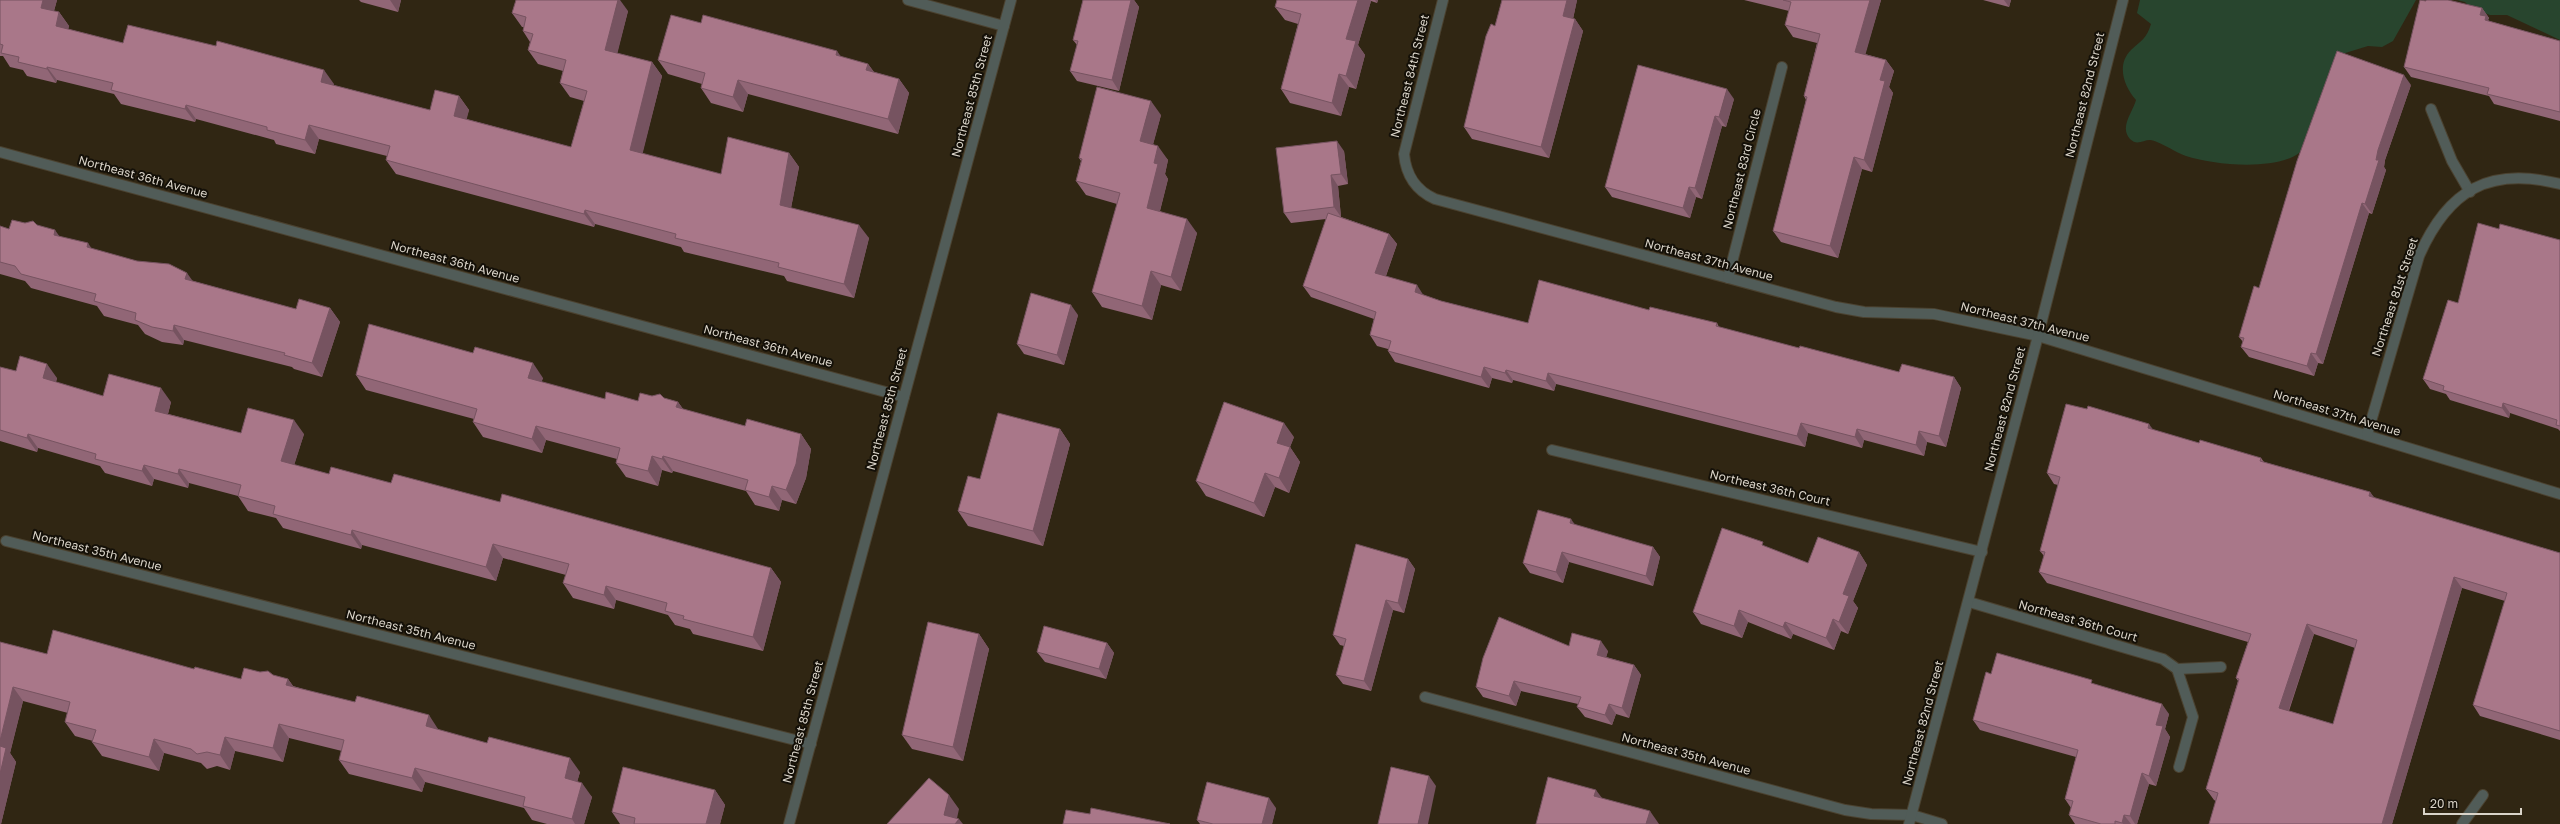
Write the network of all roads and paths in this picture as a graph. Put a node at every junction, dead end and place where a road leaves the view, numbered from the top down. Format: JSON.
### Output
{"nodes":[{"id":1,"x":908,"y":0,"type":"edge"},
{"id":2,"x":1011,"y":0,"type":"edge"},
{"id":3,"x":1443,"y":0,"type":"edge"},
{"id":4,"x":2123,"y":0,"type":"edge"},
{"id":5,"x":1004,"y":26,"type":"junction"},
{"id":6,"x":1782,"y":67,"type":"dead end"},
{"id":7,"x":2431,"y":109,"type":"dead end"},
{"id":8,"x":0,"y":152,"type":"edge"},
{"id":9,"x":1413,"y":182,"type":"joint"},
{"id":10,"x":2560,"y":184,"type":"edge"},
{"id":11,"x":2474,"y":189,"type":"junction"},
{"id":12,"x":1728,"y":278,"type":"junction"},
{"id":13,"x":2038,"y":336,"type":"junction"},
{"id":14,"x":904,"y":396,"type":"junction"},
{"id":15,"x":2366,"y":435,"type":"junction"},
{"id":16,"x":1552,"y":450,"type":"dead end"},
{"id":17,"x":2560,"y":494,"type":"edge"},
{"id":18,"x":6,"y":541,"type":"dead end"},
{"id":19,"x":1982,"y":552,"type":"junction"},
{"id":20,"x":1969,"y":602,"type":"junction"},
{"id":21,"x":2221,"y":667,"type":"dead end"},
{"id":22,"x":2177,"y":669,"type":"junction"},
{"id":23,"x":1425,"y":697,"type":"dead end"},
{"id":24,"x":811,"y":744,"type":"junction"},
{"id":25,"x":2179,"y":767,"type":"dead end"},
{"id":26,"x":2483,"y":795,"type":"dead end"},
{"id":27,"x":1911,"y":820,"type":"edge"},
{"id":28,"x":789,"y":824,"type":"edge"},
{"id":29,"x":1942,"y":824,"type":"edge"},
{"id":30,"x":2462,"y":824,"type":"edge"}],
"edges":[{"from":1,"to":5,"type":"street"},
{"from":2,"to":5,"type":"street","name":"Northeast 85th Street"},
{"from":3,"to":9,"type":"street","name":"Northeast 84th Street"},
{"from":4,"to":13,"type":"street","name":"Northeast 82nd Street"},
{"from":5,"to":14,"type":"street","name":"Northeast 85th Street"},
{"from":6,"to":12,"type":"street","name":"Northeast 83rd Circle"},
{"from":7,"to":11,"type":"street"},
{"from":8,"to":14,"type":"street","name":"Northeast 36th Avenue"},
{"from":9,"to":12,"type":"street","name":"Northeast 37th Avenue"},
{"from":10,"to":11,"type":"street","name":"Northeast 81st Street"},
{"from":11,"to":15,"type":"street","name":"Northeast 81st Street"},
{"from":12,"to":13,"type":"street","name":"Northeast 37th Avenue"},
{"from":13,"to":15,"type":"street","name":"Northeast 37th Avenue"},
{"from":13,"to":19,"type":"street","name":"Northeast 82nd Street"},
{"from":14,"to":24,"type":"street","name":"Northeast 85th Street"},
{"from":15,"to":17,"type":"street","name":"Northeast 37th Avenue"},
{"from":16,"to":19,"type":"street","name":"Northeast 36th Court"},
{"from":18,"to":24,"type":"street","name":"Northeast 35th Avenue"},
{"from":19,"to":20,"type":"street","name":"Northeast 82nd Street"},
{"from":20,"to":22,"type":"street","name":"Northeast 36th Court"},
{"from":20,"to":27,"type":"street","name":"Northeast 82nd Street"},
{"from":21,"to":22,"type":"street"},
{"from":22,"to":25,"type":"street"},
{"from":23,"to":27,"type":"street","name":"Northeast 35th Avenue"},
{"from":24,"to":28,"type":"street","name":"Northeast 85th Street"},
{"from":26,"to":30,"type":"street"},
{"from":27,"to":29,"type":"street","name":"Northeast 35th Avenue"}]}
